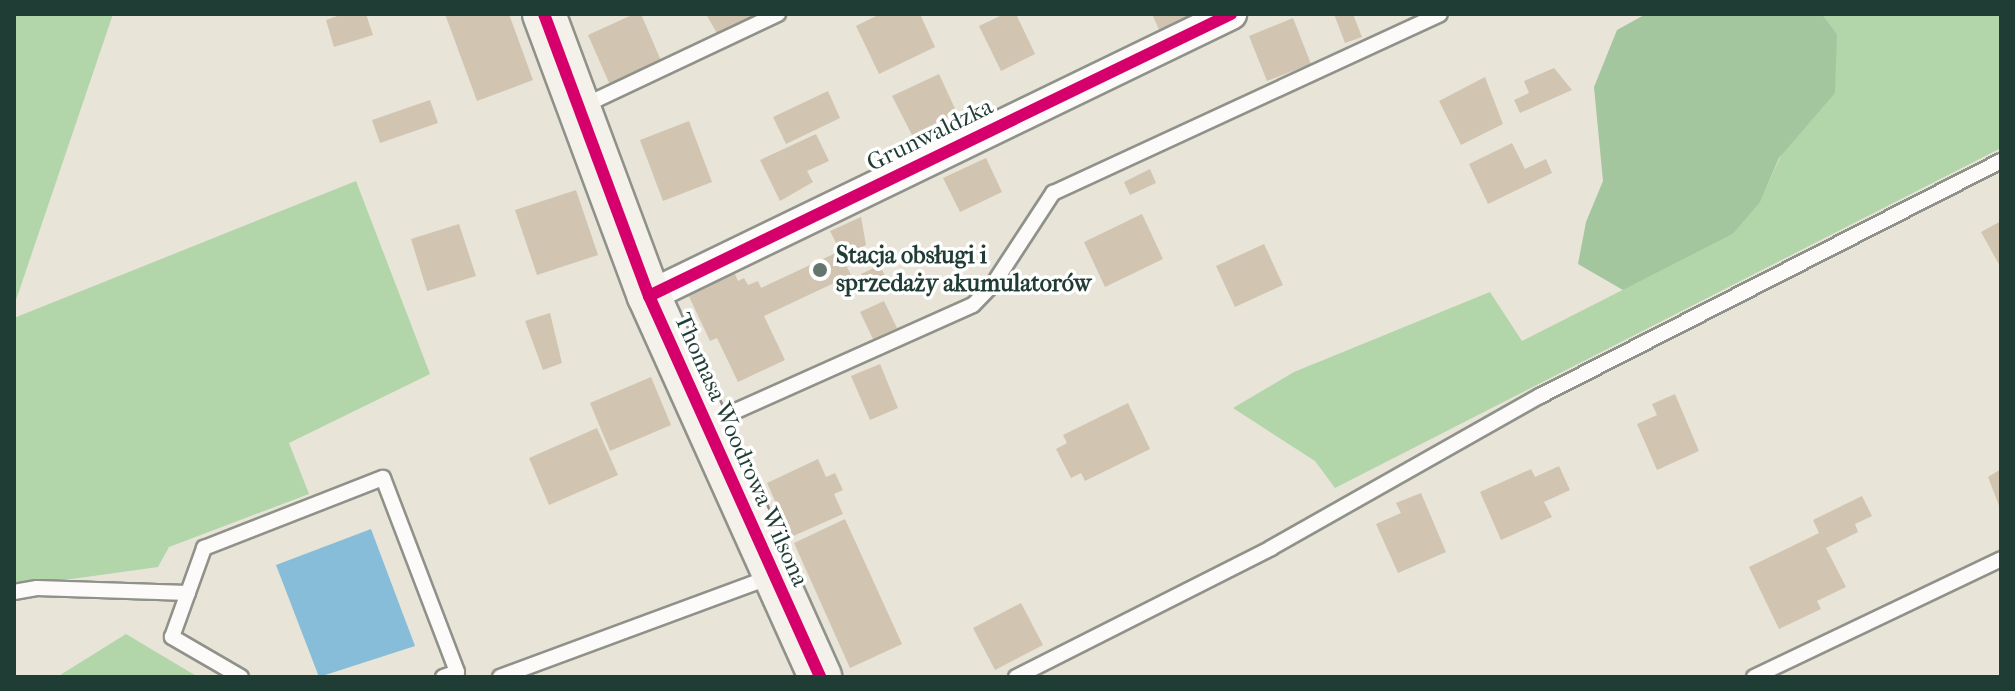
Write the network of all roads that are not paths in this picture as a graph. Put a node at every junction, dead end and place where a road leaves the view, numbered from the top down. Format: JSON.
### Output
{"nodes":[{"id":1,"x":544,"y":14,"type":"edge"},
{"id":2,"x":778,"y":14,"type":"edge"},
{"id":3,"x":1231,"y":14,"type":"edge"},
{"id":4,"x":1440,"y":14,"type":"edge"},
{"id":5,"x":577,"y":109,"type":"junction"},
{"id":6,"x":2001,"y":161,"type":"edge"},
{"id":7,"x":649,"y":296,"type":"junction"},
{"id":8,"x":705,"y":425,"type":"junction"},
{"id":9,"x":2001,"y":559,"type":"edge"},
{"id":10,"x":773,"y":576,"type":"junction"},
{"id":11,"x":14,"y":592,"type":"edge"},
{"id":12,"x":188,"y":593,"type":"junction"},
{"id":13,"x":241,"y":677,"type":"edge"},
{"id":14,"x":443,"y":677,"type":"edge"},
{"id":15,"x":500,"y":677,"type":"edge"},
{"id":16,"x":820,"y":677,"type":"edge"},
{"id":17,"x":1016,"y":677,"type":"edge"},
{"id":18,"x":1754,"y":677,"type":"edge"}],
"edges":[{"from":1,"to":5,"type":"street","name":"Thomasa Woodrowa Wilsona"},
{"from":2,"to":5,"type":"lane"},
{"from":3,"to":7,"type":"street","name":"Grunwaldzka"},
{"from":4,"to":8,"type":"lane"},
{"from":5,"to":7,"type":"street","name":"Thomasa Woodrowa Wilsona"},
{"from":6,"to":17,"type":"lane"},
{"from":7,"to":8,"type":"street","name":"Thomasa Woodrowa Wilsona"},
{"from":8,"to":10,"type":"street","name":"Thomasa Woodrowa Wilsona"},
{"from":9,"to":18,"type":"lane"},
{"from":10,"to":15,"type":"lane"},
{"from":10,"to":16,"type":"street","name":"Thomasa Woodrowa Wilsona"},
{"from":11,"to":12,"type":"lane"},
{"from":12,"to":13,"type":"lane"},
{"from":12,"to":14,"type":"lane"}]}
